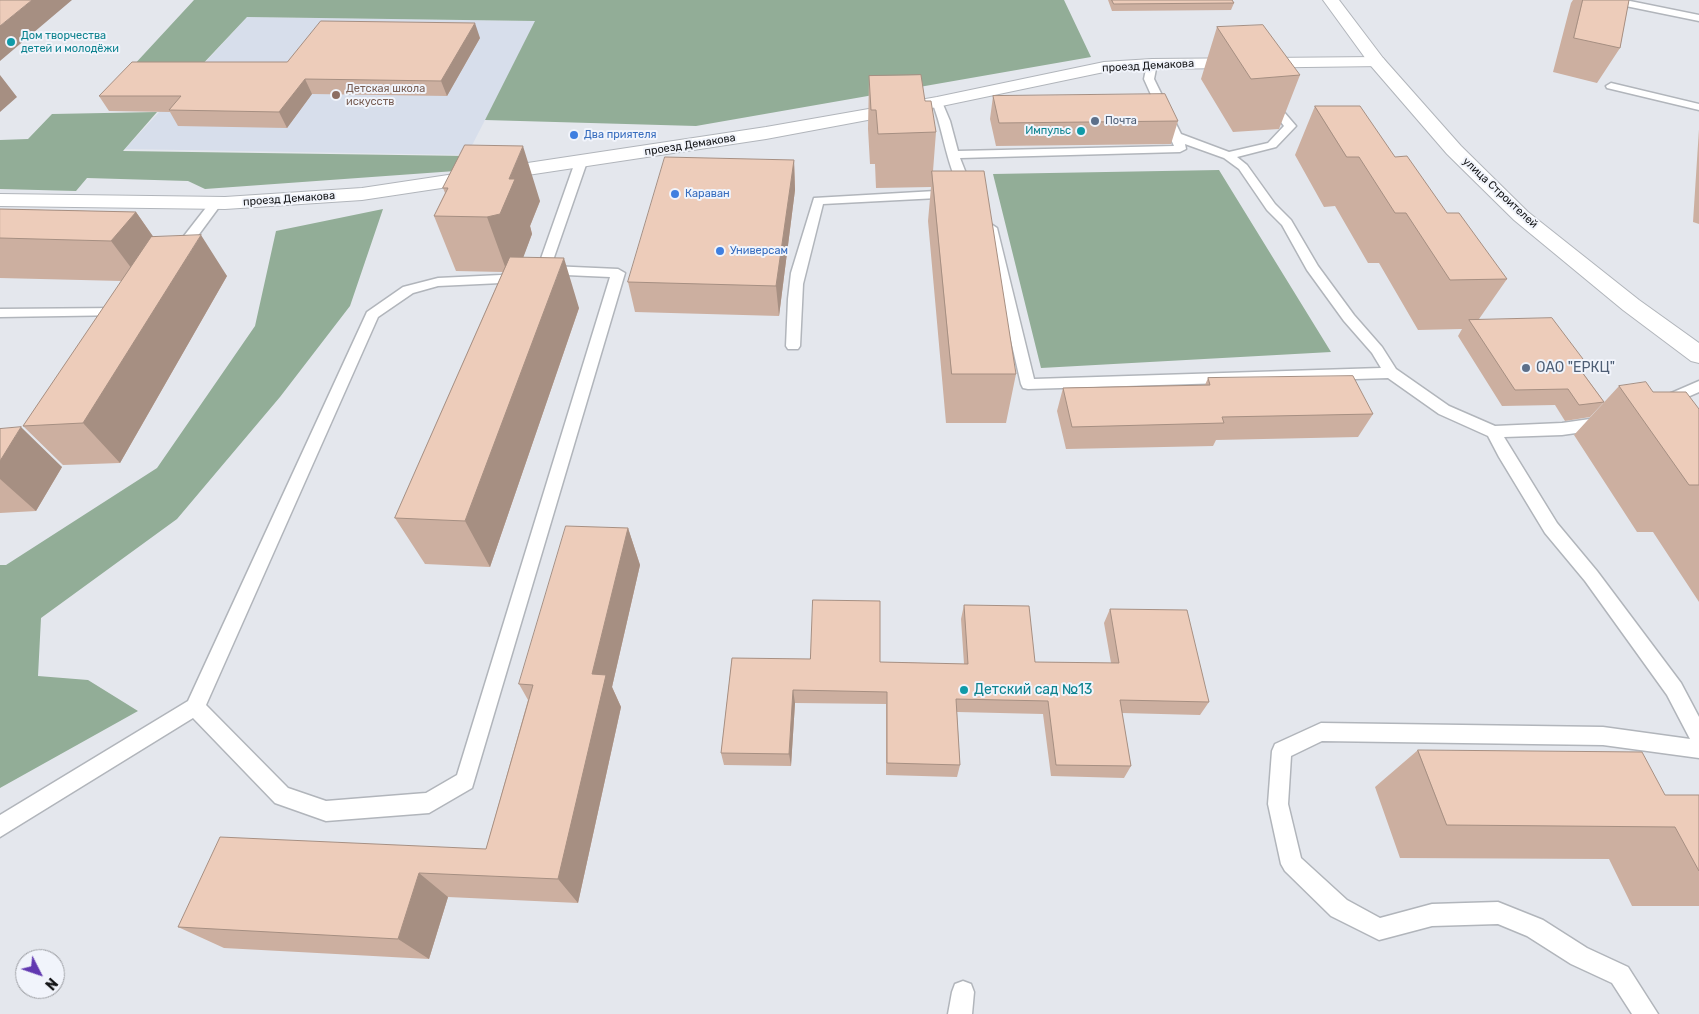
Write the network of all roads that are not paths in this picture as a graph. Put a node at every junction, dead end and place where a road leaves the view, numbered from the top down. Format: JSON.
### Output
{"nodes":[{"id":1,"x":1331,"y":0,"type":"edge"},
{"id":2,"x":1611,"y":0,"type":"edge"},
{"id":3,"x":1699,"y":18,"type":"edge"},
{"id":4,"x":1377,"y":62,"type":"junction"},
{"id":5,"x":1152,"y":64,"type":"junction"},
{"id":6,"x":1611,"y":86,"type":"dead end"},
{"id":7,"x":1266,"y":88,"type":"edge"},
{"id":8,"x":937,"y":102,"type":"junction"},
{"id":9,"x":1699,"y":106,"type":"edge"},
{"id":10,"x":1176,"y":136,"type":"junction"},
{"id":11,"x":953,"y":155,"type":"junction"},
{"id":12,"x":1228,"y":156,"type":"junction"},
{"id":13,"x":581,"y":162,"type":"junction"},
{"id":14,"x":967,"y":192,"type":"junction"},
{"id":15,"x":0,"y":200,"type":"edge"},
{"id":16,"x":980,"y":201,"type":"edge"},
{"id":17,"x":216,"y":203,"type":"junction"},
{"id":18,"x":988,"y":214,"type":"edge"},
{"id":19,"x":170,"y":263,"type":"edge"},
{"id":20,"x":543,"y":270,"type":"junction"},
{"id":21,"x":0,"y":313,"type":"edge"},
{"id":22,"x":122,"y":328,"type":"edge"},
{"id":23,"x":792,"y":346,"type":"dead end"},
{"id":24,"x":1699,"y":355,"type":"edge"},
{"id":25,"x":1391,"y":373,"type":"junction"},
{"id":26,"x":1699,"y":386,"type":"edge"},
{"id":27,"x":1654,"y":407,"type":"edge"},
{"id":28,"x":1620,"y":419,"type":"dead end"},
{"id":29,"x":1494,"y":432,"type":"junction"},
{"id":30,"x":195,"y":707,"type":"junction"},
{"id":31,"x":1699,"y":736,"type":"edge"},
{"id":32,"x":1699,"y":749,"type":"edge"},
{"id":33,"x":0,"y":827,"type":"edge"},
{"id":34,"x":963,"y":992,"type":"dead end"},
{"id":35,"x":960,"y":1014,"type":"edge"},
{"id":36,"x":1646,"y":1014,"type":"edge"}],
"edges":[{"from":1,"to":4,"type":"street","name":"улица Строителей"},
{"from":2,"to":3,"type":"lane"},
{"from":4,"to":5,"type":"street","name":"проезд Демакова"},
{"from":4,"to":24,"type":"street","name":"улица Строителей"},
{"from":5,"to":8,"type":"street","name":"проезд Демакова"},
{"from":5,"to":10,"type":"lane"},
{"from":6,"to":9,"type":"lane"},
{"from":7,"to":12,"type":"lane"},
{"from":8,"to":11,"type":"lane"},
{"from":8,"to":13,"type":"street","name":"проезд Демакова"},
{"from":10,"to":11,"type":"lane"},
{"from":10,"to":12,"type":"lane"},
{"from":11,"to":14,"type":"lane"},
{"from":12,"to":25,"type":"lane"},
{"from":13,"to":17,"type":"street","name":"проезд Демакова"},
{"from":13,"to":20,"type":"lane"},
{"from":14,"to":16,"type":"lane"},
{"from":14,"to":23,"type":"lane"},
{"from":15,"to":17,"type":"street","name":"проезд Демакова"},
{"from":17,"to":19,"type":"lane"},
{"from":18,"to":25,"type":"lane"},
{"from":20,"to":30,"type":"lane"},
{"from":20,"to":30,"type":"lane"},
{"from":21,"to":22,"type":"lane"},
{"from":25,"to":29,"type":"lane"},
{"from":26,"to":27,"type":"lane"},
{"from":28,"to":29,"type":"lane"},
{"from":29,"to":31,"type":"lane"},
{"from":30,"to":33,"type":"lane"},
{"from":32,"to":36,"type":"lane"},
{"from":34,"to":35,"type":"lane"}]}
